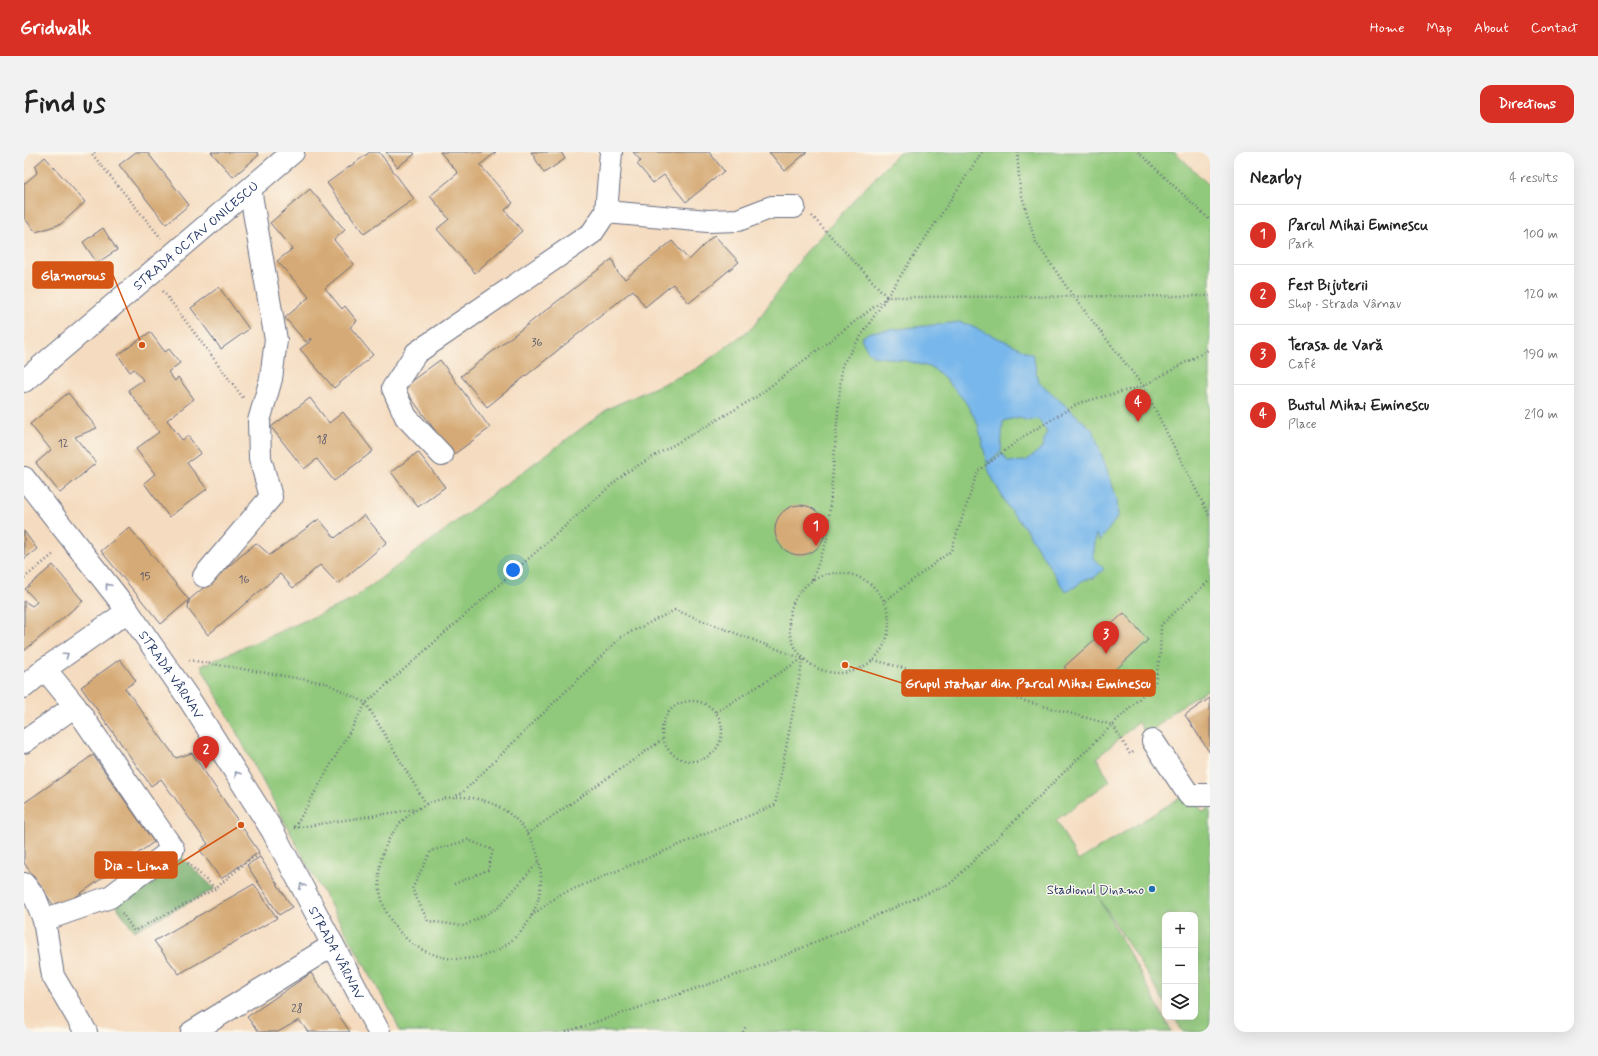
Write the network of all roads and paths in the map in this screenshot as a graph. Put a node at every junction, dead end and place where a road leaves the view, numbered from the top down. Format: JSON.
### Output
{"nodes":[{"id":1,"x":95,"y":152,"type":"edge"},
{"id":2,"x":293,"y":152,"type":"edge"},
{"id":3,"x":611,"y":152,"type":"edge"},
{"id":4,"x":982,"y":152,"type":"edge"},
{"id":5,"x":1017,"y":152,"type":"edge"},
{"id":6,"x":1138,"y":152,"type":"edge"},
{"id":7,"x":250,"y":189,"type":"junction"},
{"id":8,"x":794,"y":207,"type":"joint"},
{"id":9,"x":606,"y":212,"type":"junction"},
{"id":10,"x":1210,"y":220,"type":"edge"},
{"id":11,"x":174,"y":254,"type":"junction"},
{"id":12,"x":150,"y":275,"type":"junction"},
{"id":13,"x":887,"y":296,"type":"junction"},
{"id":14,"x":1073,"y":296,"type":"junction"},
{"id":15,"x":1210,"y":296,"type":"edge"},
{"id":16,"x":1210,"y":349,"type":"edge"},
{"id":17,"x":24,"y":381,"type":"edge"},
{"id":18,"x":1143,"y":386,"type":"junction"},
{"id":19,"x":259,"y":420,"type":"junction"},
{"id":20,"x":442,"y":455,"type":"dead end"},
{"id":21,"x":24,"y":478,"type":"edge"},
{"id":22,"x":1210,"y":516,"type":"edge"},
{"id":23,"x":72,"y":539,"type":"junction"},
{"id":24,"x":204,"y":576,"type":"dead end"},
{"id":25,"x":24,"y":578,"type":"edge"},
{"id":26,"x":812,"y":580,"type":"junction"},
{"id":27,"x":1210,"y":580,"type":"edge"},
{"id":28,"x":885,"y":601,"type":"junction"},
{"id":29,"x":128,"y":612,"type":"junction"},
{"id":30,"x":186,"y":659,"type":"dead end"},
{"id":31,"x":803,"y":659,"type":"junction"},
{"id":32,"x":874,"y":660,"type":"junction"},
{"id":33,"x":45,"y":669,"type":"junction"},
{"id":34,"x":24,"y":687,"type":"edge"},
{"id":35,"x":366,"y":703,"type":"junction"},
{"id":36,"x":74,"y":706,"type":"junction"},
{"id":37,"x":716,"y":712,"type":"junction"},
{"id":38,"x":1113,"y":725,"type":"junction"},
{"id":39,"x":662,"y":740,"type":"junction"},
{"id":40,"x":24,"y":742,"type":"edge"},
{"id":41,"x":1153,"y":742,"type":"joint"},
{"id":42,"x":1210,"y":795,"type":"edge"},
{"id":43,"x":453,"y":797,"type":"junction"},
{"id":44,"x":426,"y":804,"type":"junction"},
{"id":45,"x":416,"y":809,"type":"junction"},
{"id":46,"x":295,"y":828,"type":"junction"},
{"id":47,"x":527,"y":834,"type":"junction"},
{"id":48,"x":276,"y":838,"type":"junction"},
{"id":49,"x":173,"y":849,"type":"junction"},
{"id":50,"x":539,"y":861,"type":"junction"},
{"id":51,"x":24,"y":884,"type":"edge"},
{"id":52,"x":454,"y":884,"type":"dead end"},
{"id":53,"x":215,"y":889,"type":"junction"},
{"id":54,"x":110,"y":897,"type":"junction"},
{"id":55,"x":531,"y":917,"type":"junction"},
{"id":56,"x":44,"y":920,"type":"junction"},
{"id":57,"x":333,"y":945,"type":"junction"},
{"id":58,"x":746,"y":1026,"type":"dead end"},
{"id":59,"x":86,"y":1032,"type":"edge"},
{"id":60,"x":192,"y":1032,"type":"edge"},
{"id":61,"x":379,"y":1032,"type":"edge"},
{"id":62,"x":566,"y":1032,"type":"edge"},
{"id":63,"x":743,"y":1032,"type":"edge"}],
"edges":[{"from":1,"to":11,"type":"path"},
{"from":2,"to":7,"type":"street","name":"STRADA OCTAV ONICESCU"},
{"from":3,"to":9,"type":"street"},
{"from":4,"to":13,"type":"path"},
{"from":5,"to":14,"type":"path"},
{"from":6,"to":10,"type":"path"},
{"from":7,"to":11,"type":"street","name":"STRADA OCTAV ONICESCU"},
{"from":7,"to":19,"type":"street"},
{"from":8,"to":9,"type":"street"},
{"from":8,"to":13,"type":"path"},
{"from":9,"to":20,"type":"street"},
{"from":11,"to":12,"type":"street","name":"STRADA OCTAV ONICESCU"},
{"from":12,"to":17,"type":"street","name":"STRADA OCTAV ONICESCU"},
{"from":12,"to":19,"type":"path"},
{"from":13,"to":14,"type":"path"},
{"from":13,"to":26,"type":"path"},
{"from":13,"to":35,"type":"path"},
{"from":14,"to":15,"type":"path"},
{"from":14,"to":18,"type":"path"},
{"from":16,"to":18,"type":"path"},
{"from":18,"to":22,"type":"path"},
{"from":18,"to":28,"type":"path"},
{"from":19,"to":24,"type":"street"},
{"from":21,"to":23,"type":"street","name":"STRADA VÂRNAV"},
{"from":23,"to":25,"type":"path"},
{"from":29,"to":23,"type":"street","name":"STRADA VÂRNAV","one_way":true},
{"from":26,"to":28,"type":"path"},
{"from":26,"to":31,"type":"path"},
{"from":27,"to":38,"type":"path"},
{"from":28,"to":32,"type":"path"},
{"from":33,"to":29,"type":"street","one_way":true},
{"from":48,"to":29,"type":"street","name":"STRADA VÂRNAV","one_way":true},
{"from":30,"to":35,"type":"path"},
{"from":31,"to":32,"type":"path"},
{"from":31,"to":37,"type":"path"},
{"from":31,"to":43,"type":"path"},
{"from":31,"to":55,"type":"path"},
{"from":32,"to":38,"type":"path"},
{"from":33,"to":34,"type":"street"},
{"from":33,"to":36,"type":"street"},
{"from":35,"to":44,"type":"path"},
{"from":35,"to":46,"type":"path"},
{"from":36,"to":40,"type":"street"},
{"from":36,"to":49,"type":"street"},
{"from":37,"to":39,"type":"path"},
{"from":37,"to":39,"type":"path"},
{"from":38,"to":41,"type":"path"},
{"from":38,"to":62,"type":"path"},
{"from":39,"to":47,"type":"path"},
{"from":41,"to":42,"type":"street"},
{"from":43,"to":44,"type":"path"},
{"from":43,"to":47,"type":"path"},
{"from":44,"to":45,"type":"path"},
{"from":45,"to":46,"type":"path"},
{"from":45,"to":55,"type":"path"},
{"from":46,"to":48,"type":"path"},
{"from":47,"to":50,"type":"path"},
{"from":48,"to":53,"type":"path"},
{"from":57,"to":48,"type":"street","name":"STRADA VÂRNAV","one_way":true},
{"from":49,"to":53,"type":"path"},
{"from":49,"to":54,"type":"street"},
{"from":50,"to":52,"type":"path"},
{"from":50,"to":55,"type":"path"},
{"from":51,"to":56,"type":"street"},
{"from":53,"to":54,"type":"path"},
{"from":54,"to":56,"type":"street"},
{"from":56,"to":59,"type":"street"},
{"from":57,"to":60,"type":"street"},
{"from":57,"to":61,"type":"street","name":"STRADA VÂRNAV"},
{"from":58,"to":63,"type":"path"}]}
